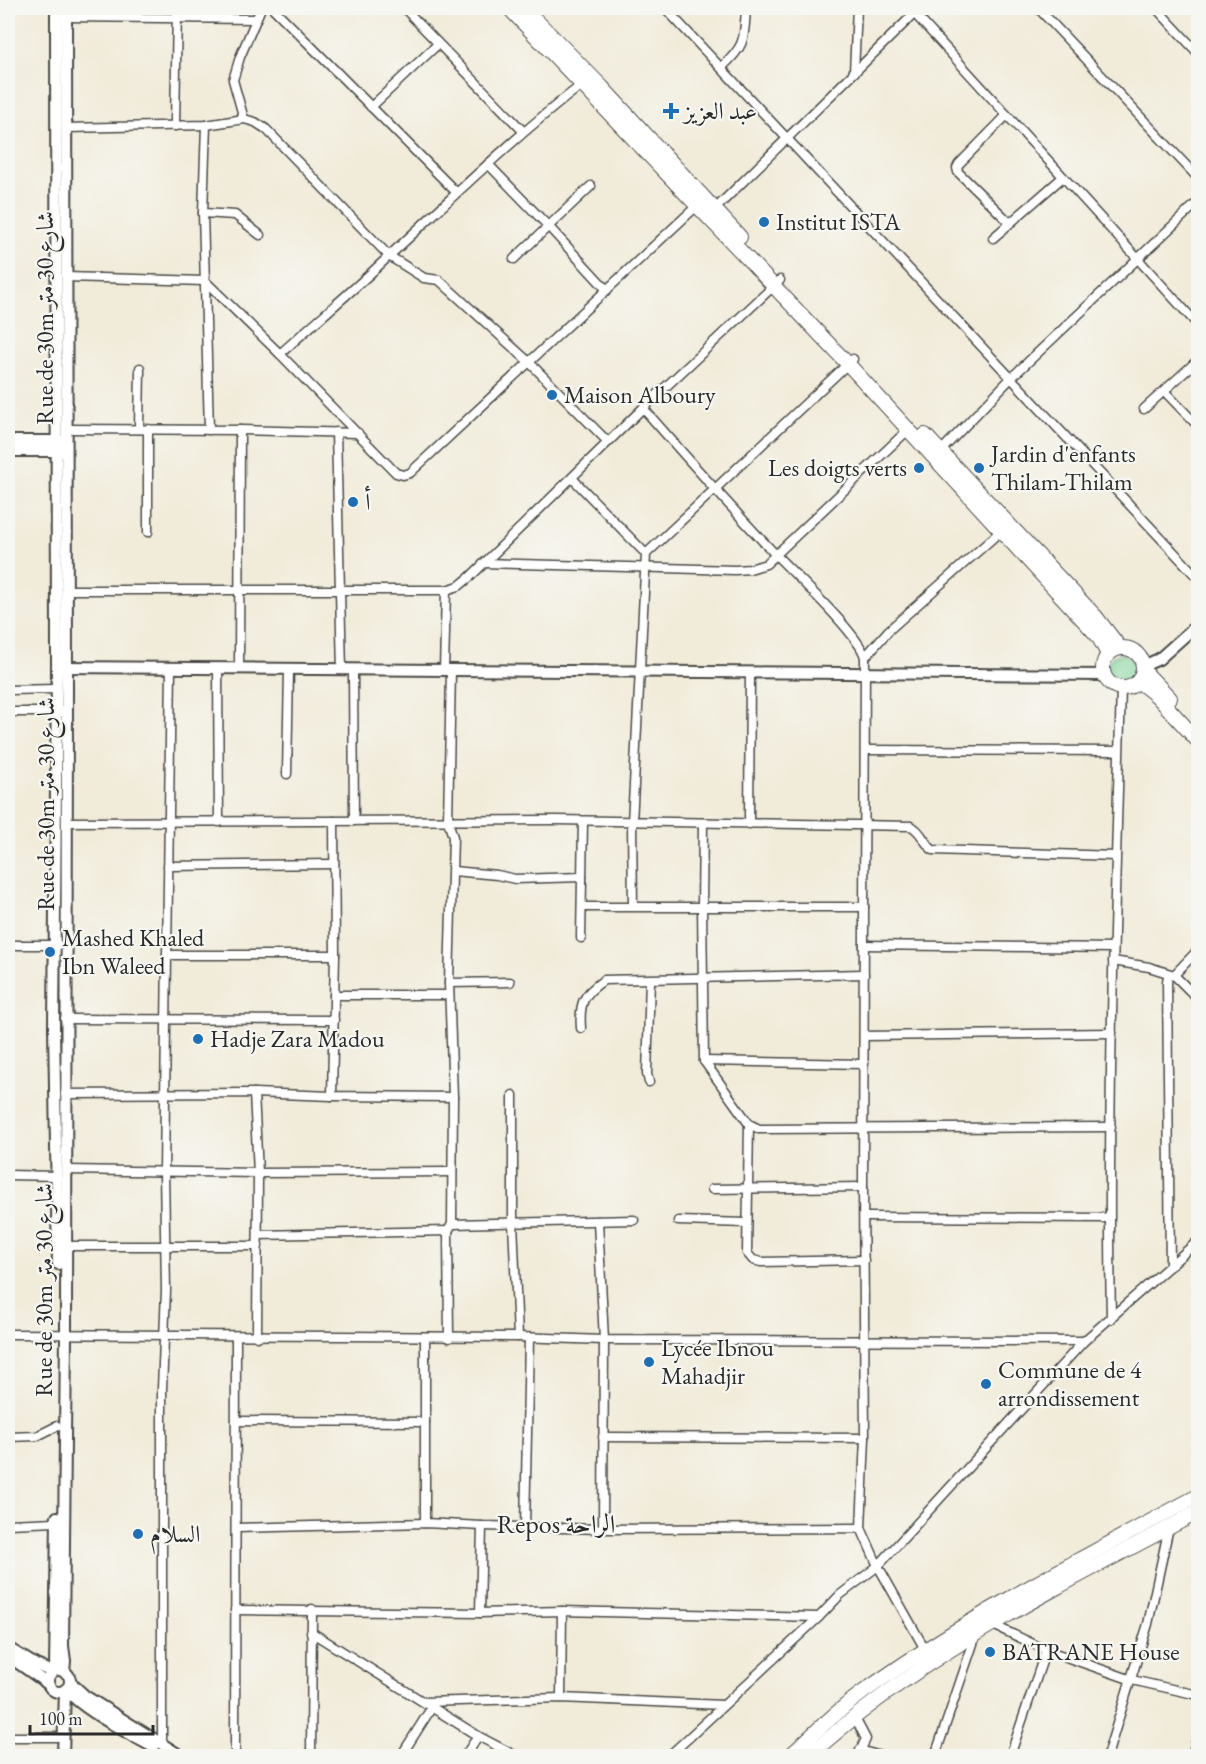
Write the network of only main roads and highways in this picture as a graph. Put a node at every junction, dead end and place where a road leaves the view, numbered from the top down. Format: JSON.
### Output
{"nodes":[{"id":1,"x":509,"y":8,"type":"edge"},
{"id":2,"x":524,"y":8,"type":"edge"},
{"id":3,"x":587,"y":80,"type":"junction"},
{"id":4,"x":851,"y":361,"type":"junction"},
{"id":5,"x":938,"y":454,"type":"junction"},
{"id":6,"x":1114,"y":651,"type":"junction"},
{"id":7,"x":1141,"y":672,"type":"junction"},
{"id":8,"x":1198,"y":727,"type":"edge"},
{"id":9,"x":1198,"y":741,"type":"edge"},
{"id":10,"x":1198,"y":1496,"type":"edge"},
{"id":11,"x":1198,"y":1512,"type":"edge"},
{"id":12,"x":827,"y":1722,"type":"junction"},
{"id":13,"x":828,"y":1739,"type":"junction"},
{"id":14,"x":780,"y":1756,"type":"edge"},
{"id":15,"x":790,"y":1756,"type":"edge"},
{"id":16,"x":809,"y":1756,"type":"edge"},
{"id":17,"x":816,"y":1756,"type":"edge"}],
"edges":[{"from":1,"to":3,"type":"main road"},
{"from":2,"to":3,"type":"main road"},
{"from":3,"to":4,"type":"main road"},
{"from":4,"to":5,"type":"main road"},
{"from":4,"to":5,"type":"main road"},
{"from":5,"to":6,"type":"main road"},
{"from":6,"to":7,"type":"main road"},
{"from":6,"to":7,"type":"main road"},
{"from":7,"to":8,"type":"main road"},
{"from":7,"to":9,"type":"main road"},
{"from":10,"to":12,"type":"main road"},
{"from":11,"to":13,"type":"main road"},
{"from":12,"to":14,"type":"main road"},
{"from":12,"to":15,"type":"main road"},
{"from":13,"to":16,"type":"main road"},
{"from":13,"to":17,"type":"main road"}]}
